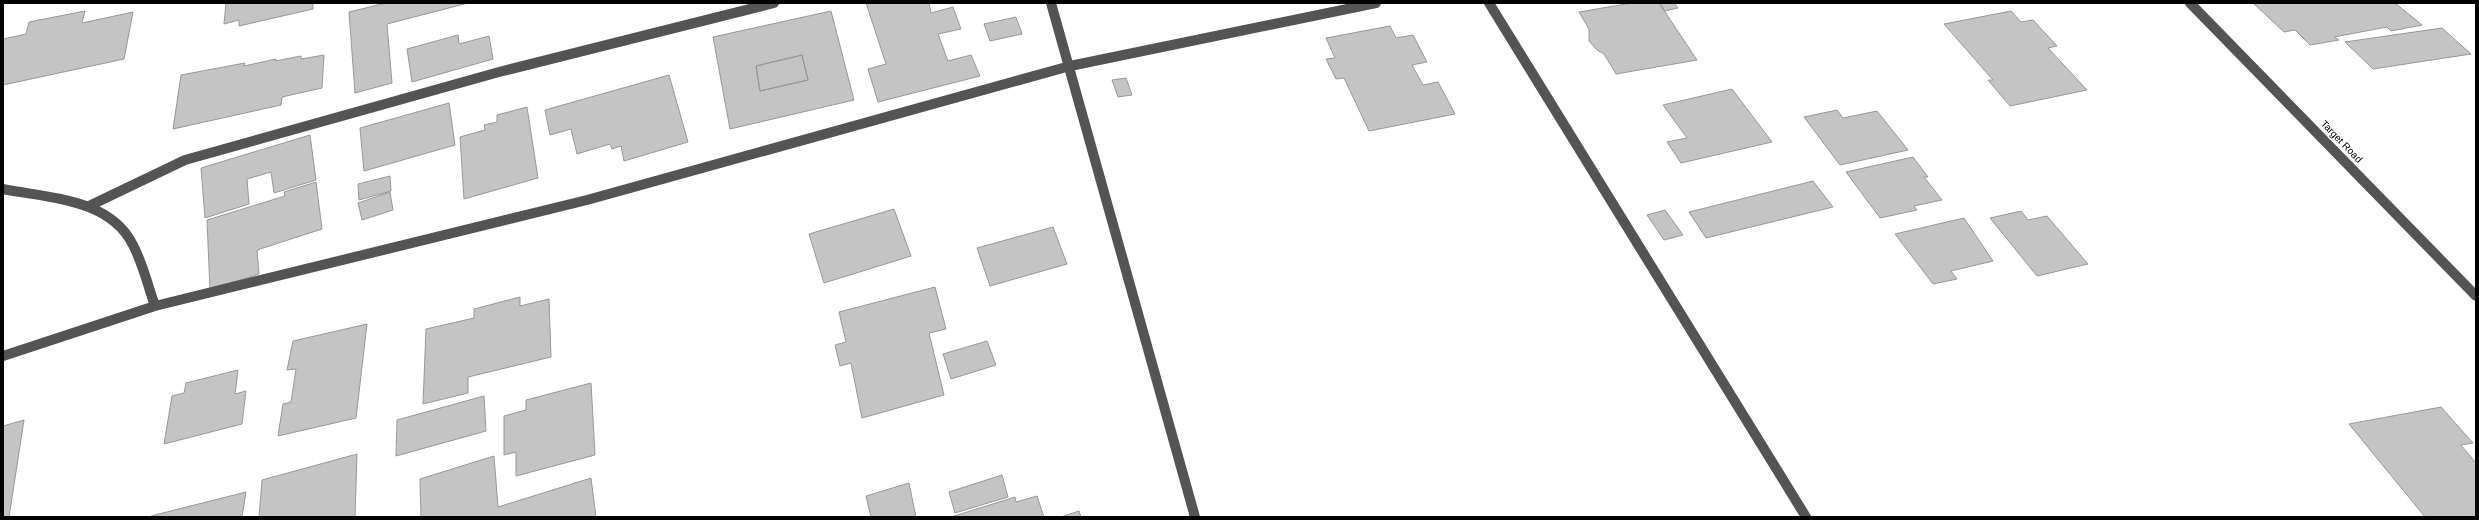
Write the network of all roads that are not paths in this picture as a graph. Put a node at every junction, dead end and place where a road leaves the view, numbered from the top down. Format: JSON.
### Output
{"nodes":[{"id":1,"x":774,"y":3,"type":"edge"},
{"id":2,"x":1051,"y":3,"type":"edge"},
{"id":3,"x":1376,"y":3,"type":"edge"},
{"id":4,"x":1489,"y":3,"type":"edge"},
{"id":5,"x":2190,"y":3,"type":"edge"},
{"id":6,"x":1070,"y":66,"type":"junction"},
{"id":7,"x":3,"y":189,"type":"edge"},
{"id":8,"x":89,"y":206,"type":"junction"},
{"id":9,"x":2476,"y":296,"type":"edge"},
{"id":10,"x":155,"y":306,"type":"junction"},
{"id":11,"x":3,"y":356,"type":"edge"},
{"id":12,"x":1196,"y":517,"type":"edge"},
{"id":13,"x":1806,"y":517,"type":"edge"}],
"edges":[{"from":1,"to":8,"type":"street"},
{"from":2,"to":6,"type":"street"},
{"from":3,"to":6,"type":"street"},
{"from":4,"to":13,"type":"street"},
{"from":5,"to":9,"type":"street","name":"Target Road"},
{"from":6,"to":10,"type":"street"},
{"from":6,"to":12,"type":"street"},
{"from":7,"to":8,"type":"street"},
{"from":8,"to":10,"type":"street"},
{"from":10,"to":11,"type":"street"}]}
